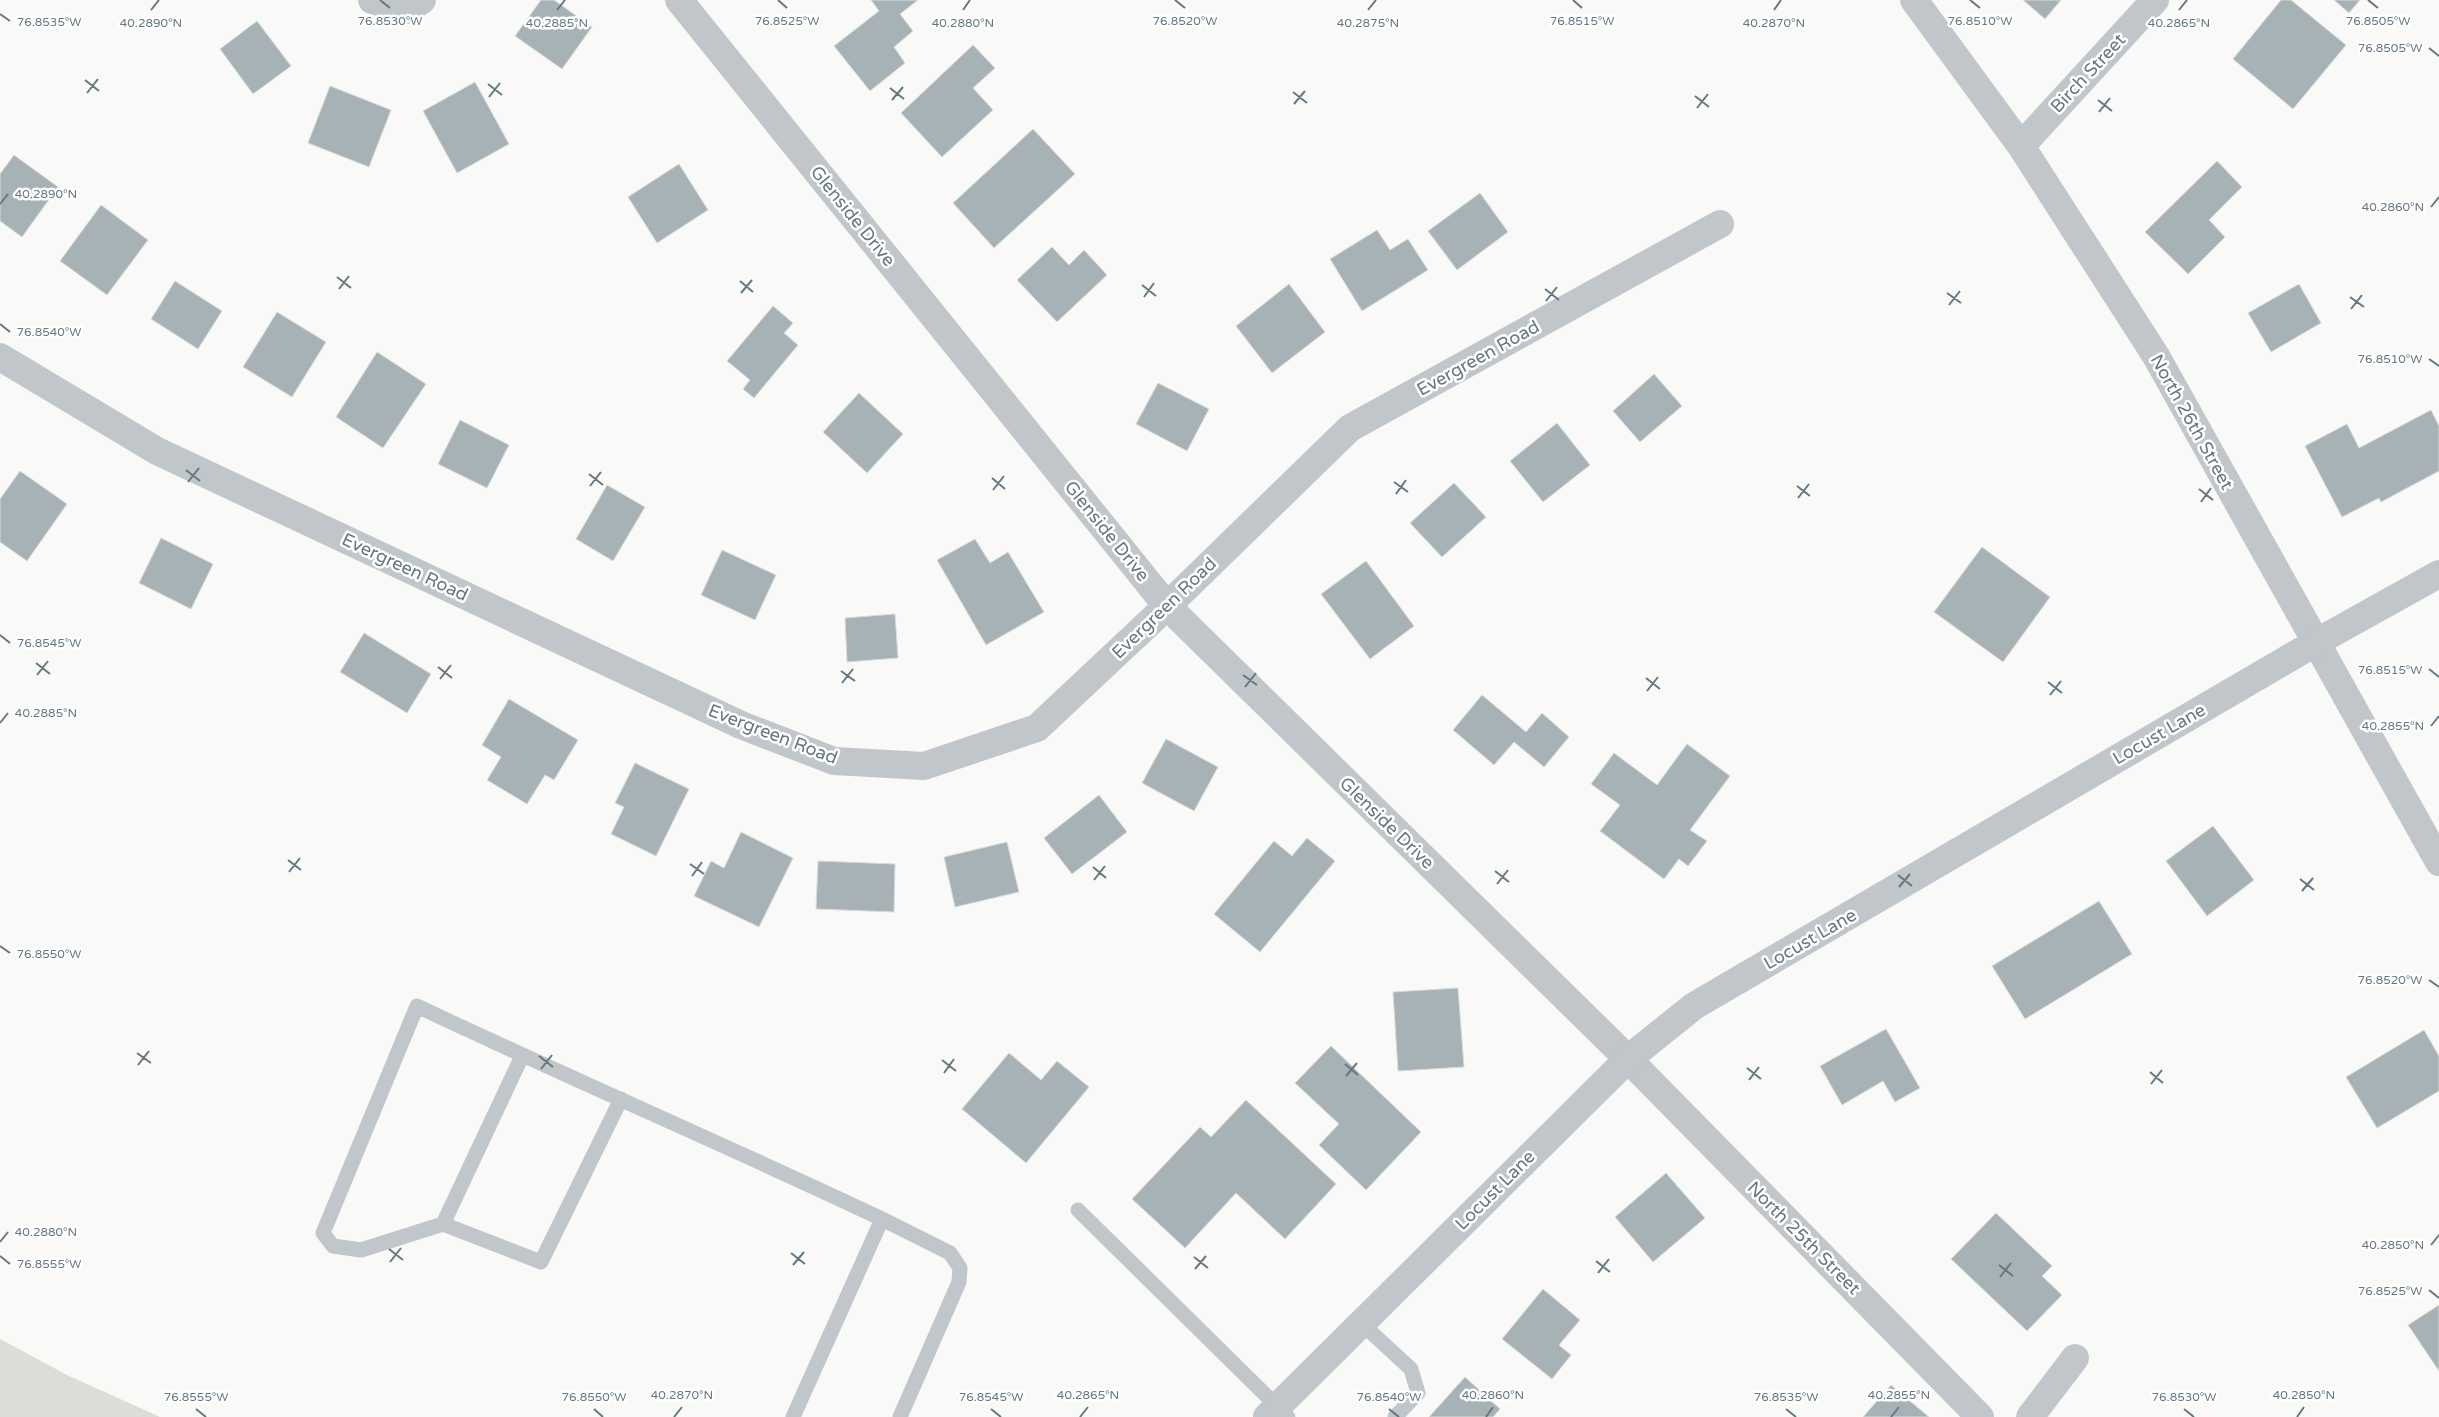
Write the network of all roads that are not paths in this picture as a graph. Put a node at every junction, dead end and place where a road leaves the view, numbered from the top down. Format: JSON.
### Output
{"nodes":[{"id":1,"x":372,"y":0,"type":"edge"},
{"id":2,"x":422,"y":0,"type":"edge"},
{"id":3,"x":679,"y":0,"type":"edge"},
{"id":4,"x":1914,"y":0,"type":"edge"},
{"id":5,"x":2155,"y":0,"type":"edge"},
{"id":6,"x":2021,"y":146,"type":"junction"},
{"id":7,"x":1720,"y":224,"type":"dead end"},
{"id":8,"x":0,"y":356,"type":"edge"},
{"id":9,"x":2439,"y":574,"type":"edge"},
{"id":10,"x":1167,"y":606,"type":"junction"},
{"id":11,"x":2315,"y":643,"type":"junction"},
{"id":12,"x":2439,"y":862,"type":"edge"},
{"id":13,"x":522,"y":1056,"type":"junction"},
{"id":14,"x":1628,"y":1059,"type":"junction"},
{"id":15,"x":621,"y":1099,"type":"junction"},
{"id":16,"x":1078,"y":1210,"type":"dead end"},
{"id":17,"x":882,"y":1218,"type":"junction"},
{"id":18,"x":443,"y":1224,"type":"junction"},
{"id":19,"x":1361,"y":1323,"type":"junction"},
{"id":20,"x":2075,"y":1358,"type":"dead end"},
{"id":21,"x":1277,"y":1413,"type":"edge"},
{"id":22,"x":793,"y":1417,"type":"edge"},
{"id":23,"x":900,"y":1417,"type":"edge"},
{"id":24,"x":1394,"y":1417,"type":"edge"},
{"id":25,"x":1980,"y":1417,"type":"edge"},
{"id":26,"x":2030,"y":1417,"type":"edge"}],
"edges":[{"from":1,"to":2,"type":"street"},
{"from":3,"to":10,"type":"street","name":"Glenside Drive"},
{"from":4,"to":6,"type":"street","name":"North 26th Street"},
{"from":5,"to":6,"type":"street","name":"Birch Street"},
{"from":6,"to":11,"type":"street","name":"North 26th Street"},
{"from":7,"to":10,"type":"street","name":"Evergreen Road"},
{"from":8,"to":10,"type":"street","name":"Evergreen Road"},
{"from":9,"to":11,"type":"street","name":"Locust Lane"},
{"from":10,"to":14,"type":"street","name":"Glenside Drive"},
{"from":11,"to":12,"type":"street","name":"North 26th Street"},
{"from":11,"to":14,"type":"street","name":"Locust Lane"},
{"from":13,"to":15,"type":"lane"},
{"from":13,"to":18,"type":"lane"},
{"from":13,"to":18,"type":"lane"},
{"from":14,"to":19,"type":"street","name":"Locust Lane"},
{"from":14,"to":25,"type":"street","name":"North 25th Street"},
{"from":15,"to":17,"type":"lane"},
{"from":15,"to":18,"type":"lane"},
{"from":16,"to":21,"type":"lane"},
{"from":17,"to":22,"type":"lane"},
{"from":17,"to":23,"type":"lane"},
{"from":19,"to":21,"type":"street","name":"Locust Lane"},
{"from":19,"to":24,"type":"lane"},
{"from":20,"to":26,"type":"street"}]}
